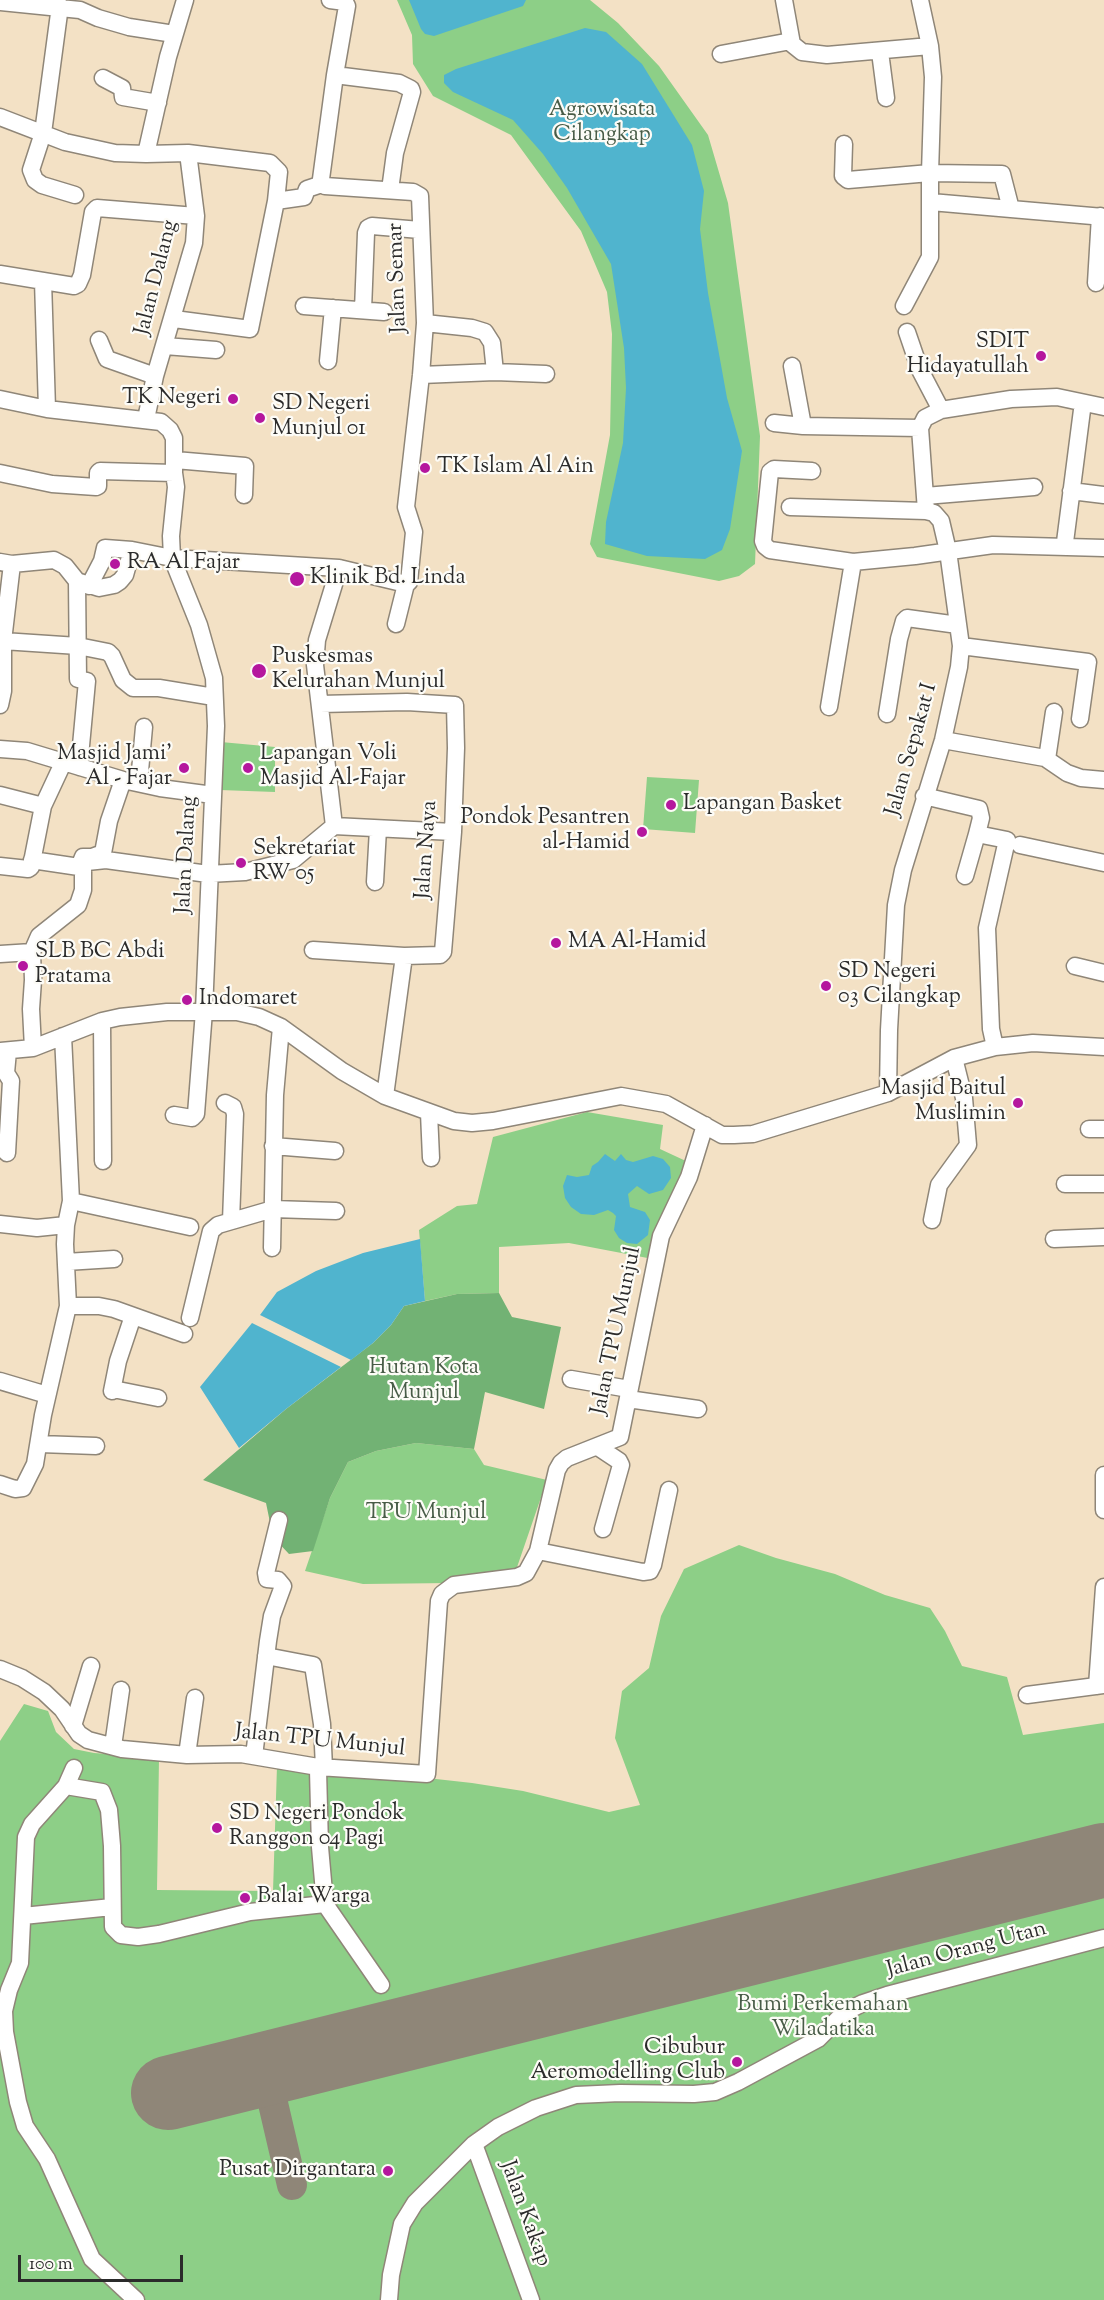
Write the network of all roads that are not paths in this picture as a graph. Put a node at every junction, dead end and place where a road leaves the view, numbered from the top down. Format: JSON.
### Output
{"nodes":[{"id":1,"x":185,"y":0,"type":"edge"},
{"id":2,"x":330,"y":0,"type":"edge"},
{"id":3,"x":336,"y":0,"type":"edge"},
{"id":4,"x":784,"y":0,"type":"edge"},
{"id":5,"x":920,"y":0,"type":"edge"},
{"id":6,"x":0,"y":2,"type":"edge"},
{"id":7,"x":80,"y":5,"type":"edge"},
{"id":8,"x":60,"y":6,"type":"junction"},
{"id":9,"x":174,"y":34,"type":"junction"},
{"id":10,"x":791,"y":41,"type":"junction"},
{"id":11,"x":930,"y":46,"type":"junction"},
{"id":12,"x":880,"y":52,"type":"junction"},
{"id":13,"x":721,"y":54,"type":"dead end"},
{"id":14,"x":335,"y":75,"type":"junction"},
{"id":15,"x":103,"y":78,"type":"dead end"},
{"id":16,"x":886,"y":98,"type":"dead end"},
{"id":17,"x":158,"y":103,"type":"junction"},
{"id":18,"x":0,"y":117,"type":"edge"},
{"id":19,"x":43,"y":133,"type":"junction"},
{"id":20,"x":844,"y":144,"type":"dead end"},
{"id":21,"x":188,"y":153,"type":"junction"},
{"id":22,"x":146,"y":154,"type":"junction"},
{"id":23,"x":930,"y":173,"type":"junction"},
{"id":24,"x":322,"y":184,"type":"junction"},
{"id":25,"x":390,"y":190,"type":"junction"},
{"id":26,"x":75,"y":195,"type":"dead end"},
{"id":27,"x":276,"y":201,"type":"junction"},
{"id":28,"x":931,"y":202,"type":"junction"},
{"id":29,"x":1011,"y":209,"type":"junction"},
{"id":30,"x":196,"y":216,"type":"junction"},
{"id":31,"x":1102,"y":216,"type":"edge"},
{"id":32,"x":420,"y":230,"type":"junction"},
{"id":33,"x":0,"y":274,"type":"edge"},
{"id":34,"x":43,"y":281,"type":"junction"},
{"id":35,"x":1096,"y":283,"type":"dead end"},
{"id":36,"x":304,"y":306,"type":"dead end"},
{"id":37,"x":904,"y":306,"type":"dead end"},
{"id":38,"x":333,"y":308,"type":"junction"},
{"id":39,"x":363,"y":310,"type":"junction"},
{"id":40,"x":384,"y":312,"type":"dead end"},
{"id":41,"x":174,"y":319,"type":"junction"},
{"id":42,"x":425,"y":323,"type":"junction"},
{"id":43,"x":907,"y":332,"type":"dead end"},
{"id":44,"x":99,"y":340,"type":"dead end"},
{"id":45,"x":165,"y":346,"type":"junction"},
{"id":46,"x":216,"y":350,"type":"dead end"},
{"id":47,"x":328,"y":361,"type":"dead end"},
{"id":48,"x":792,"y":366,"type":"dead end"},
{"id":49,"x":495,"y":372,"type":"junction"},
{"id":50,"x":546,"y":374,"type":"dead end"},
{"id":51,"x":422,"y":375,"type":"junction"},
{"id":52,"x":155,"y":376,"type":"junction"},
{"id":53,"x":0,"y":399,"type":"edge"},
{"id":54,"x":1104,"y":407,"type":"edge"},
{"id":55,"x":47,"y":409,"type":"junction"},
{"id":56,"x":941,"y":410,"type":"junction"},
{"id":57,"x":1082,"y":410,"type":"dead end"},
{"id":58,"x":146,"y":419,"type":"junction"},
{"id":59,"x":774,"y":423,"type":"dead end"},
{"id":60,"x":803,"y":426,"type":"junction"},
{"id":61,"x":920,"y":428,"type":"junction"},
{"id":62,"x":175,"y":467,"type":"junction"},
{"id":63,"x":812,"y":471,"type":"dead end"},
{"id":64,"x":0,"y":473,"type":"edge"},
{"id":65,"x":1034,"y":488,"type":"dead end"},
{"id":66,"x":1071,"y":491,"type":"junction"},
{"id":67,"x":244,"y":495,"type":"dead end"},
{"id":68,"x":1104,"y":495,"type":"edge"},
{"id":69,"x":925,"y":503,"type":"junction"},
{"id":70,"x":790,"y":507,"type":"dead end"},
{"id":71,"x":1065,"y":542,"type":"dead end"},
{"id":72,"x":1104,"y":548,"type":"edge"},
{"id":73,"x":132,"y":550,"type":"junction"},
{"id":74,"x":948,"y":551,"type":"junction"},
{"id":75,"x":172,"y":558,"type":"junction"},
{"id":76,"x":853,"y":562,"type":"junction"},
{"id":77,"x":6,"y":563,"type":"edge"},
{"id":78,"x":339,"y":568,"type":"junction"},
{"id":79,"x":83,"y":584,"type":"junction"},
{"id":80,"x":406,"y":584,"type":"junction"},
{"id":81,"x":396,"y":624,"type":"dead end"},
{"id":82,"x":958,"y":625,"type":"junction"},
{"id":83,"x":3,"y":641,"type":"junction"},
{"id":84,"x":78,"y":646,"type":"junction"},
{"id":85,"x":961,"y":646,"type":"junction"},
{"id":86,"x":1,"y":696,"type":"edge"},
{"id":87,"x":214,"y":697,"type":"junction"},
{"id":88,"x":320,"y":704,"type":"junction"},
{"id":89,"x":829,"y":707,"type":"dead end"},
{"id":90,"x":1054,"y":712,"type":"dead end"},
{"id":91,"x":887,"y":714,"type":"dead end"},
{"id":92,"x":1080,"y":719,"type":"dead end"},
{"id":93,"x":144,"y":727,"type":"dead end"},
{"id":94,"x":943,"y":740,"type":"junction"},
{"id":95,"x":0,"y":749,"type":"edge"},
{"id":96,"x":1047,"y":759,"type":"junction"},
{"id":97,"x":71,"y":764,"type":"junction"},
{"id":98,"x":1104,"y":780,"type":"edge"},
{"id":99,"x":131,"y":781,"type":"junction"},
{"id":100,"x":0,"y":795,"type":"edge"},
{"id":101,"x":213,"y":795,"type":"junction"},
{"id":102,"x":924,"y":796,"type":"junction"},
{"id":103,"x":44,"y":806,"type":"junction"},
{"id":104,"x":333,"y":826,"type":"junction"},
{"id":105,"x":378,"y":829,"type":"junction"},
{"id":106,"x":453,"y":832,"type":"junction"},
{"id":107,"x":977,"y":834,"type":"junction"},
{"id":108,"x":1014,"y":842,"type":"junction"},
{"id":109,"x":32,"y":860,"type":"junction"},
{"id":110,"x":1104,"y":863,"type":"edge"},
{"id":111,"x":0,"y":866,"type":"edge"},
{"id":112,"x":208,"y":874,"type":"junction"},
{"id":113,"x":964,"y":876,"type":"dead end"},
{"id":114,"x":375,"y":882,"type":"dead end"},
{"id":115,"x":313,"y":950,"type":"dead end"},
{"id":116,"x":32,"y":952,"type":"junction"},
{"id":117,"x":0,"y":954,"type":"edge"},
{"id":118,"x":404,"y":956,"type":"junction"},
{"id":119,"x":1075,"y":966,"type":"dead end"},
{"id":120,"x":1104,"y":973,"type":"edge"},
{"id":121,"x":204,"y":1011,"type":"junction"},
{"id":122,"x":102,"y":1021,"type":"junction"},
{"id":123,"x":281,"y":1027,"type":"junction"},
{"id":124,"x":63,"y":1036,"type":"junction"},
{"id":125,"x":996,"y":1047,"type":"junction"},
{"id":126,"x":1104,"y":1047,"type":"edge"},
{"id":127,"x":33,"y":1048,"type":"junction"},
{"id":128,"x":4,"y":1051,"type":"edge"},
{"id":129,"x":954,"y":1058,"type":"junction"},
{"id":130,"x":888,"y":1093,"type":"junction"},
{"id":131,"x":385,"y":1096,"type":"junction"},
{"id":132,"x":225,"y":1103,"type":"dead end"},
{"id":133,"x":429,"y":1113,"type":"junction"},
{"id":134,"x":174,"y":1115,"type":"dead end"},
{"id":135,"x":705,"y":1125,"type":"junction"},
{"id":136,"x":273,"y":1146,"type":"junction"},
{"id":137,"x":335,"y":1151,"type":"dead end"},
{"id":138,"x":7,"y":1153,"type":"dead end"},
{"id":139,"x":431,"y":1158,"type":"dead end"},
{"id":140,"x":103,"y":1161,"type":"dead end"},
{"id":141,"x":1065,"y":1184,"type":"dead end"},
{"id":142,"x":1104,"y":1184,"type":"edge"},
{"id":143,"x":71,"y":1202,"type":"junction"},
{"id":144,"x":273,"y":1209,"type":"junction"},
{"id":145,"x":336,"y":1211,"type":"dead end"},
{"id":146,"x":932,"y":1220,"type":"dead end"},
{"id":147,"x":231,"y":1221,"type":"junction"},
{"id":148,"x":0,"y":1224,"type":"edge"},
{"id":149,"x":66,"y":1225,"type":"junction"},
{"id":150,"x":190,"y":1227,"type":"dead end"},
{"id":151,"x":1104,"y":1237,"type":"edge"},
{"id":152,"x":1054,"y":1239,"type":"dead end"},
{"id":153,"x":272,"y":1248,"type":"dead end"},
{"id":154,"x":114,"y":1259,"type":"dead end"},
{"id":155,"x":66,"y":1262,"type":"junction"},
{"id":156,"x":68,"y":1306,"type":"junction"},
{"id":157,"x":133,"y":1316,"type":"junction"},
{"id":158,"x":190,"y":1318,"type":"dead end"},
{"id":159,"x":184,"y":1334,"type":"dead end"},
{"id":160,"x":571,"y":1379,"type":"dead end"},
{"id":161,"x":0,"y":1381,"type":"edge"},
{"id":162,"x":628,"y":1394,"type":"junction"},
{"id":163,"x":47,"y":1395,"type":"junction"},
{"id":164,"x":158,"y":1398,"type":"dead end"},
{"id":165,"x":698,"y":1409,"type":"dead end"},
{"id":166,"x":40,"y":1444,"type":"junction"},
{"id":167,"x":96,"y":1446,"type":"dead end"},
{"id":168,"x":598,"y":1447,"type":"junction"},
{"id":169,"x":1104,"y":1475,"type":"edge"},
{"id":170,"x":0,"y":1484,"type":"edge"},
{"id":171,"x":669,"y":1490,"type":"dead end"},
{"id":172,"x":1104,"y":1510,"type":"edge"},
{"id":173,"x":279,"y":1520,"type":"dead end"},
{"id":174,"x":603,"y":1529,"type":"dead end"},
{"id":175,"x":538,"y":1551,"type":"junction"},
{"id":176,"x":1104,"y":1587,"type":"edge"},
{"id":177,"x":1103,"y":1617,"type":"edge"},
{"id":178,"x":266,"y":1656,"type":"junction"},
{"id":179,"x":91,"y":1666,"type":"dead end"},
{"id":180,"x":0,"y":1669,"type":"edge"},
{"id":181,"x":1100,"y":1685,"type":"edge"},
{"id":182,"x":121,"y":1690,"type":"dead end"},
{"id":183,"x":1027,"y":1695,"type":"dead end"},
{"id":184,"x":195,"y":1698,"type":"dead end"},
{"id":185,"x":73,"y":1726,"type":"junction"},
{"id":186,"x":113,"y":1746,"type":"junction"},
{"id":187,"x":187,"y":1755,"type":"junction"},
{"id":188,"x":254,"y":1756,"type":"junction"},
{"id":189,"x":74,"y":1768,"type":"dead end"},
{"id":190,"x":321,"y":1769,"type":"junction"},
{"id":191,"x":66,"y":1786,"type":"junction"},
{"id":192,"x":325,"y":1904,"type":"junction"},
{"id":193,"x":112,"y":1907,"type":"junction"},
{"id":194,"x":23,"y":1916,"type":"junction"},
{"id":195,"x":1104,"y":1938,"type":"edge"},
{"id":196,"x":381,"y":1985,"type":"dead end"},
{"id":197,"x":474,"y":2144,"type":"junction"},
{"id":198,"x":136,"y":2300,"type":"edge"},
{"id":199,"x":389,"y":2300,"type":"edge"},
{"id":200,"x":531,"y":2300,"type":"edge"}],
"edges":[{"from":1,"to":9,"type":"street"},
{"from":2,"to":3,"type":"street"},
{"from":3,"to":14,"type":"street"},
{"from":4,"to":10,"type":"street"},
{"from":5,"to":11,"type":"street"},
{"from":6,"to":8,"type":"street"},
{"from":7,"to":8,"type":"street"},
{"from":7,"to":9,"type":"street"},
{"from":8,"to":19,"type":"street"},
{"from":9,"to":17,"type":"street"},
{"from":10,"to":12,"type":"street"},
{"from":10,"to":13,"type":"street"},
{"from":11,"to":12,"type":"street"},
{"from":11,"to":23,"type":"street"},
{"from":12,"to":16,"type":"street"},
{"from":14,"to":24,"type":"street"},
{"from":14,"to":25,"type":"street"},
{"from":15,"to":17,"type":"street"},
{"from":17,"to":22,"type":"street"},
{"from":18,"to":19,"type":"street"},
{"from":19,"to":22,"type":"street"},
{"from":19,"to":26,"type":"street"},
{"from":20,"to":23,"type":"street"},
{"from":21,"to":22,"type":"street"},
{"from":21,"to":27,"type":"street"},
{"from":21,"to":30,"type":"street","name":"Jalan Dalang"},
{"from":23,"to":28,"type":"street"},
{"from":23,"to":29,"type":"street"},
{"from":24,"to":25,"type":"street","name":"Jalan Semar"},
{"from":24,"to":27,"type":"street"},
{"from":25,"to":32,"type":"street","name":"Jalan Semar"},
{"from":27,"to":41,"type":"street"},
{"from":28,"to":29,"type":"street"},
{"from":28,"to":37,"type":"street"},
{"from":29,"to":31,"type":"street"},
{"from":30,"to":34,"type":"street"},
{"from":30,"to":41,"type":"street","name":"Jalan Dalang"},
{"from":31,"to":35,"type":"street"},
{"from":32,"to":39,"type":"street"},
{"from":32,"to":42,"type":"street","name":"Jalan Semar"},
{"from":33,"to":34,"type":"street"},
{"from":34,"to":55,"type":"street"},
{"from":36,"to":38,"type":"street"},
{"from":38,"to":39,"type":"street"},
{"from":38,"to":47,"type":"street"},
{"from":39,"to":40,"type":"street"},
{"from":41,"to":45,"type":"street","name":"Jalan Dalang"},
{"from":42,"to":49,"type":"street"},
{"from":42,"to":51,"type":"street","name":"Jalan Semar"},
{"from":43,"to":56,"type":"street"},
{"from":44,"to":52,"type":"street"},
{"from":45,"to":46,"type":"street"},
{"from":45,"to":52,"type":"street","name":"Jalan Dalang"},
{"from":48,"to":60,"type":"street"},
{"from":49,"to":50,"type":"street"},
{"from":49,"to":51,"type":"street"},
{"from":51,"to":80,"type":"street","name":"Jalan Semar"},
{"from":52,"to":58,"type":"street","name":"Jalan Dalang"},
{"from":53,"to":55,"type":"street","name":"Jalan Dalang"},
{"from":54,"to":56,"type":"street"},
{"from":55,"to":58,"type":"street","name":"Jalan Dalang"},
{"from":56,"to":61,"type":"street"},
{"from":57,"to":66,"type":"street"},
{"from":58,"to":62,"type":"street","name":"Jalan Dalang"},
{"from":59,"to":60,"type":"street"},
{"from":60,"to":61,"type":"street"},
{"from":61,"to":69,"type":"street"},
{"from":62,"to":64,"type":"street"},
{"from":62,"to":67,"type":"street"},
{"from":62,"to":75,"type":"street","name":"Jalan Dalang"},
{"from":63,"to":76,"type":"street"},
{"from":65,"to":69,"type":"street"},
{"from":66,"to":68,"type":"street"},
{"from":66,"to":71,"type":"street"},
{"from":69,"to":70,"type":"street"},
{"from":69,"to":74,"type":"street","name":"Jalan Sepakat I"},
{"from":72,"to":74,"type":"street"},
{"from":73,"to":75,"type":"street"},
{"from":73,"to":79,"type":"street"},
{"from":73,"to":79,"type":"street"},
{"from":74,"to":76,"type":"street"},
{"from":74,"to":82,"type":"street","name":"Jalan Sepakat I"},
{"from":75,"to":78,"type":"street"},
{"from":75,"to":87,"type":"street","name":"Jalan Dalang"},
{"from":76,"to":89,"type":"street"},
{"from":77,"to":79,"type":"street"},
{"from":77,"to":83,"type":"street"},
{"from":78,"to":80,"type":"street"},
{"from":78,"to":88,"type":"street"},
{"from":79,"to":84,"type":"street"},
{"from":80,"to":81,"type":"street","name":"Jalan Semar"},
{"from":82,"to":85,"type":"street","name":"Jalan Sepakat I"},
{"from":82,"to":91,"type":"street"},
{"from":83,"to":84,"type":"street"},
{"from":83,"to":86,"type":"street"},
{"from":84,"to":87,"type":"street"},
{"from":84,"to":97,"type":"street"},
{"from":85,"to":92,"type":"street"},
{"from":85,"to":94,"type":"street","name":"Jalan Sepakat I"},
{"from":87,"to":101,"type":"street","name":"Jalan Dalang"},
{"from":88,"to":104,"type":"street"},
{"from":88,"to":106,"type":"street","name":"Jalan Naya"},
{"from":90,"to":96,"type":"street"},
{"from":93,"to":99,"type":"street"},
{"from":94,"to":96,"type":"street"},
{"from":94,"to":102,"type":"street","name":"Jalan Sepakat I"},
{"from":95,"to":97,"type":"street"},
{"from":96,"to":98,"type":"street"},
{"from":97,"to":99,"type":"street"},
{"from":97,"to":103,"type":"street"},
{"from":99,"to":101,"type":"street"},
{"from":99,"to":109,"type":"street"},
{"from":100,"to":103,"type":"street"},
{"from":101,"to":112,"type":"street","name":"Jalan Dalang"},
{"from":102,"to":107,"type":"street"},
{"from":102,"to":130,"type":"street","name":"Jalan Sepakat I"},
{"from":103,"to":109,"type":"street"},
{"from":104,"to":105,"type":"street"},
{"from":104,"to":112,"type":"street"},
{"from":105,"to":106,"type":"street"},
{"from":105,"to":114,"type":"street"},
{"from":106,"to":118,"type":"street","name":"Jalan Naya"},
{"from":107,"to":108,"type":"street"},
{"from":107,"to":113,"type":"street"},
{"from":108,"to":110,"type":"street"},
{"from":108,"to":125,"type":"street"},
{"from":109,"to":111,"type":"street"},
{"from":112,"to":116,"type":"street"},
{"from":112,"to":121,"type":"street","name":"Jalan Dalang"},
{"from":115,"to":118,"type":"street"},
{"from":116,"to":117,"type":"street"},
{"from":116,"to":127,"type":"street"},
{"from":118,"to":131,"type":"street"},
{"from":119,"to":120,"type":"street"},
{"from":121,"to":122,"type":"street"},
{"from":121,"to":123,"type":"street"},
{"from":121,"to":134,"type":"street","name":"Jalan Dalang"},
{"from":122,"to":124,"type":"street"},
{"from":122,"to":140,"type":"street"},
{"from":123,"to":131,"type":"street"},
{"from":123,"to":136,"type":"street"},
{"from":124,"to":127,"type":"street"},
{"from":124,"to":143,"type":"street"},
{"from":125,"to":126,"type":"street"},
{"from":125,"to":129,"type":"street"},
{"from":127,"to":128,"type":"street"},
{"from":128,"to":138,"type":"street"},
{"from":129,"to":130,"type":"street"},
{"from":129,"to":146,"type":"street"},
{"from":130,"to":135,"type":"street"},
{"from":131,"to":133,"type":"street"},
{"from":132,"to":147,"type":"street"},
{"from":133,"to":135,"type":"street"},
{"from":133,"to":139,"type":"street"},
{"from":135,"to":162,"type":"street","name":"Jalan TPU Munjul"},
{"from":136,"to":137,"type":"street"},
{"from":136,"to":144,"type":"street"},
{"from":141,"to":142,"type":"street"},
{"from":143,"to":149,"type":"street"},
{"from":143,"to":150,"type":"street"},
{"from":144,"to":145,"type":"street"},
{"from":144,"to":147,"type":"street"},
{"from":144,"to":153,"type":"street"},
{"from":147,"to":158,"type":"street"},
{"from":148,"to":149,"type":"street"},
{"from":149,"to":155,"type":"street"},
{"from":151,"to":152,"type":"street"},
{"from":154,"to":155,"type":"street"},
{"from":155,"to":156,"type":"street"},
{"from":156,"to":157,"type":"street"},
{"from":156,"to":163,"type":"street"},
{"from":157,"to":159,"type":"street"},
{"from":157,"to":164,"type":"street"},
{"from":160,"to":162,"type":"street"},
{"from":161,"to":163,"type":"street"},
{"from":162,"to":165,"type":"street"},
{"from":162,"to":168,"type":"street","name":"Jalan TPU Munjul"},
{"from":163,"to":166,"type":"street"},
{"from":166,"to":167,"type":"street"},
{"from":166,"to":170,"type":"street"},
{"from":168,"to":174,"type":"street"},
{"from":168,"to":175,"type":"street","name":"Jalan TPU Munjul"},
{"from":169,"to":172,"type":"street"},
{"from":171,"to":175,"type":"street"},
{"from":173,"to":178,"type":"street"},
{"from":175,"to":190,"type":"street","name":"Jalan TPU Munjul"},
{"from":176,"to":177,"type":"street"},
{"from":177,"to":181,"type":"street"},
{"from":178,"to":188,"type":"street"},
{"from":178,"to":190,"type":"street"},
{"from":179,"to":185,"type":"street"},
{"from":180,"to":185,"type":"street","name":"Jalan TPU Munjul"},
{"from":181,"to":183,"type":"street"},
{"from":182,"to":186,"type":"street"},
{"from":184,"to":187,"type":"street"},
{"from":185,"to":186,"type":"street","name":"Jalan TPU Munjul"},
{"from":186,"to":187,"type":"street","name":"Jalan TPU Munjul"},
{"from":187,"to":188,"type":"street","name":"Jalan TPU Munjul"},
{"from":188,"to":190,"type":"street","name":"Jalan TPU Munjul"},
{"from":189,"to":191,"type":"street"},
{"from":190,"to":192,"type":"street"},
{"from":191,"to":193,"type":"street"},
{"from":191,"to":194,"type":"street"},
{"from":192,"to":193,"type":"street"},
{"from":192,"to":196,"type":"street"},
{"from":193,"to":194,"type":"street"},
{"from":194,"to":198,"type":"street"},
{"from":195,"to":197,"type":"street","name":"Jalan Orang Utan"},
{"from":197,"to":199,"type":"street","name":"Jalan Orang Utan"},
{"from":197,"to":200,"type":"street","name":"Jalan Kakap"}]}
